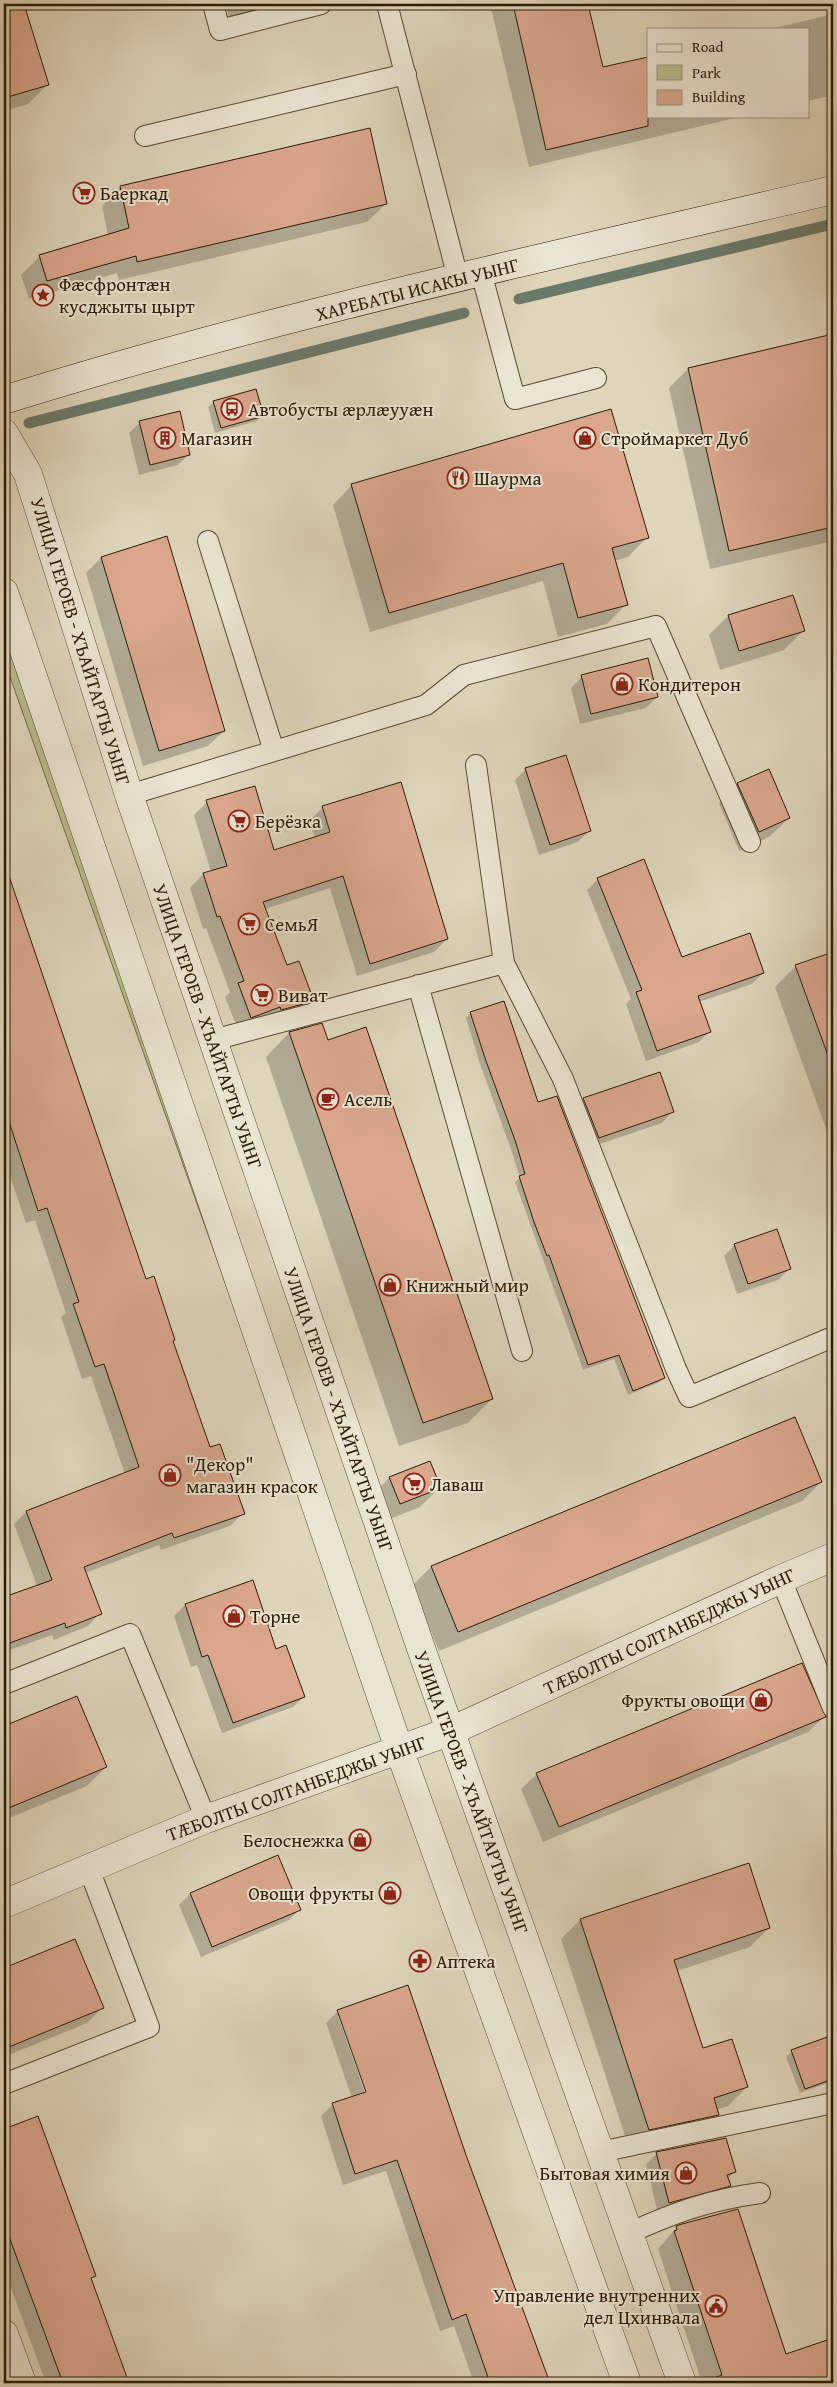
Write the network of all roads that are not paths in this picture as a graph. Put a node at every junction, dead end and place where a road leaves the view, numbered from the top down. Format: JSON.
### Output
{"nodes":[{"id":1,"x":213,"y":4,"type":"edge"},
{"id":2,"x":321,"y":4,"type":"edge"},
{"id":3,"x":387,"y":4,"type":"edge"},
{"id":4,"x":406,"y":74,"type":"junction"},
{"id":5,"x":145,"y":136,"type":"dead end"},
{"id":6,"x":833,"y":190,"type":"edge"},
{"id":7,"x":470,"y":275,"type":"junction"},
{"id":8,"x":596,"y":378,"type":"dead end"},
{"id":9,"x":4,"y":400,"type":"edge"},
{"id":10,"x":4,"y":433,"type":"edge"},
{"id":11,"x":208,"y":541,"type":"dead end"},
{"id":12,"x":4,"y":592,"type":"edge"},
{"id":13,"x":274,"y":751,"type":"junction"},
{"id":14,"x":476,"y":765,"type":"dead end"},
{"id":15,"x":129,"y":795,"type":"junction"},
{"id":16,"x":750,"y":842,"type":"dead end"},
{"id":17,"x":504,"y":963,"type":"junction"},
{"id":18,"x":418,"y":985,"type":"junction"},
{"id":19,"x":213,"y":1040,"type":"junction"},
{"id":20,"x":833,"y":1337,"type":"edge"},
{"id":21,"x":522,"y":1350,"type":"dead end"},
{"id":22,"x":833,"y":1558,"type":"edge"},
{"id":23,"x":782,"y":1579,"type":"junction"},
{"id":24,"x":4,"y":1684,"type":"edge"},
{"id":25,"x":833,"y":1708,"type":"edge"},
{"id":26,"x":451,"y":1732,"type":"junction"},
{"id":27,"x":399,"y":1749,"type":"junction"},
{"id":28,"x":206,"y":1820,"type":"junction"},
{"id":29,"x":89,"y":1869,"type":"junction"},
{"id":30,"x":4,"y":1904,"type":"edge"},
{"id":31,"x":4,"y":2084,"type":"edge"},
{"id":32,"x":833,"y":2103,"type":"edge"},
{"id":33,"x":600,"y":2152,"type":"junction"},
{"id":34,"x":760,"y":2193,"type":"dead end"},
{"id":35,"x":629,"y":2233,"type":"junction"},
{"id":36,"x":4,"y":2334,"type":"edge"},
{"id":37,"x":22,"y":2383,"type":"edge"},
{"id":38,"x":628,"y":2383,"type":"edge"},
{"id":39,"x":682,"y":2383,"type":"edge"}],
"edges":[{"from":1,"to":2,"type":"lane"},
{"from":3,"to":4,"type":"lane"},
{"from":4,"to":5,"type":"lane"},
{"from":4,"to":7,"type":"lane"},
{"from":6,"to":7,"type":"street","name":"ХАРЕБАТЫ ИСАКЫ УЫНГ"},
{"from":7,"to":8,"type":"lane"},
{"from":7,"to":9,"type":"street","name":"ХАРЕБАТЫ ИСАКЫ УЫНГ"},
{"from":10,"to":15,"type":"street","name":"УЛИЦА ГЕРОЕВ - ХЪАЙТАРТЫ УЫНГ"},
{"from":11,"to":13,"type":"lane"},
{"from":12,"to":27,"type":"street"},
{"from":13,"to":15,"type":"lane"},
{"from":13,"to":16,"type":"lane"},
{"from":14,"to":17,"type":"lane"},
{"from":15,"to":19,"type":"street","name":"УЛИЦА ГЕРОЕВ - ХЪАЙТАРТЫ УЫНГ"},
{"from":17,"to":18,"type":"lane"},
{"from":17,"to":20,"type":"lane"},
{"from":18,"to":19,"type":"lane"},
{"from":18,"to":21,"type":"lane"},
{"from":19,"to":26,"type":"street","name":"УЛИЦА ГЕРОЕВ - ХЪАЙТАРТЫ УЫНГ"},
{"from":22,"to":23,"type":"street","name":"ТÆБОЛТЫ СОЛТАНБЕДЖЫ УЫНГ"},
{"from":23,"to":25,"type":"lane"},
{"from":23,"to":26,"type":"street","name":"ТÆБОЛТЫ СОЛТАНБЕДЖЫ УЫНГ"},
{"from":24,"to":28,"type":"lane"},
{"from":26,"to":27,"type":"street","name":"ТÆБОЛТЫ СОЛТАНБЕДЖЫ УЫНГ"},
{"from":26,"to":33,"type":"street","name":"УЛИЦА ГЕРОЕВ - ХЪАЙТАРТЫ УЫНГ"},
{"from":27,"to":28,"type":"street","name":"ТÆБОЛТЫ СОЛТАНБЕДЖЫ УЫНГ"},
{"from":27,"to":38,"type":"street"},
{"from":28,"to":29,"type":"street","name":"ТÆБОЛТЫ СОЛТАНБЕДЖЫ УЫНГ"},
{"from":29,"to":30,"type":"street","name":"ТÆБОЛТЫ СОЛТАНБЕДЖЫ УЫНГ"},
{"from":29,"to":31,"type":"lane"},
{"from":32,"to":33,"type":"lane"},
{"from":33,"to":35,"type":"street","name":"УЛИЦА ГЕРОЕВ - ХЪАЙТАРТЫ УЫНГ"},
{"from":34,"to":35,"type":"lane"},
{"from":35,"to":39,"type":"street","name":"УЛИЦА ГЕРОЕВ - ХЪАЙТАРТЫ УЫНГ"},
{"from":36,"to":37,"type":"street"}]}
